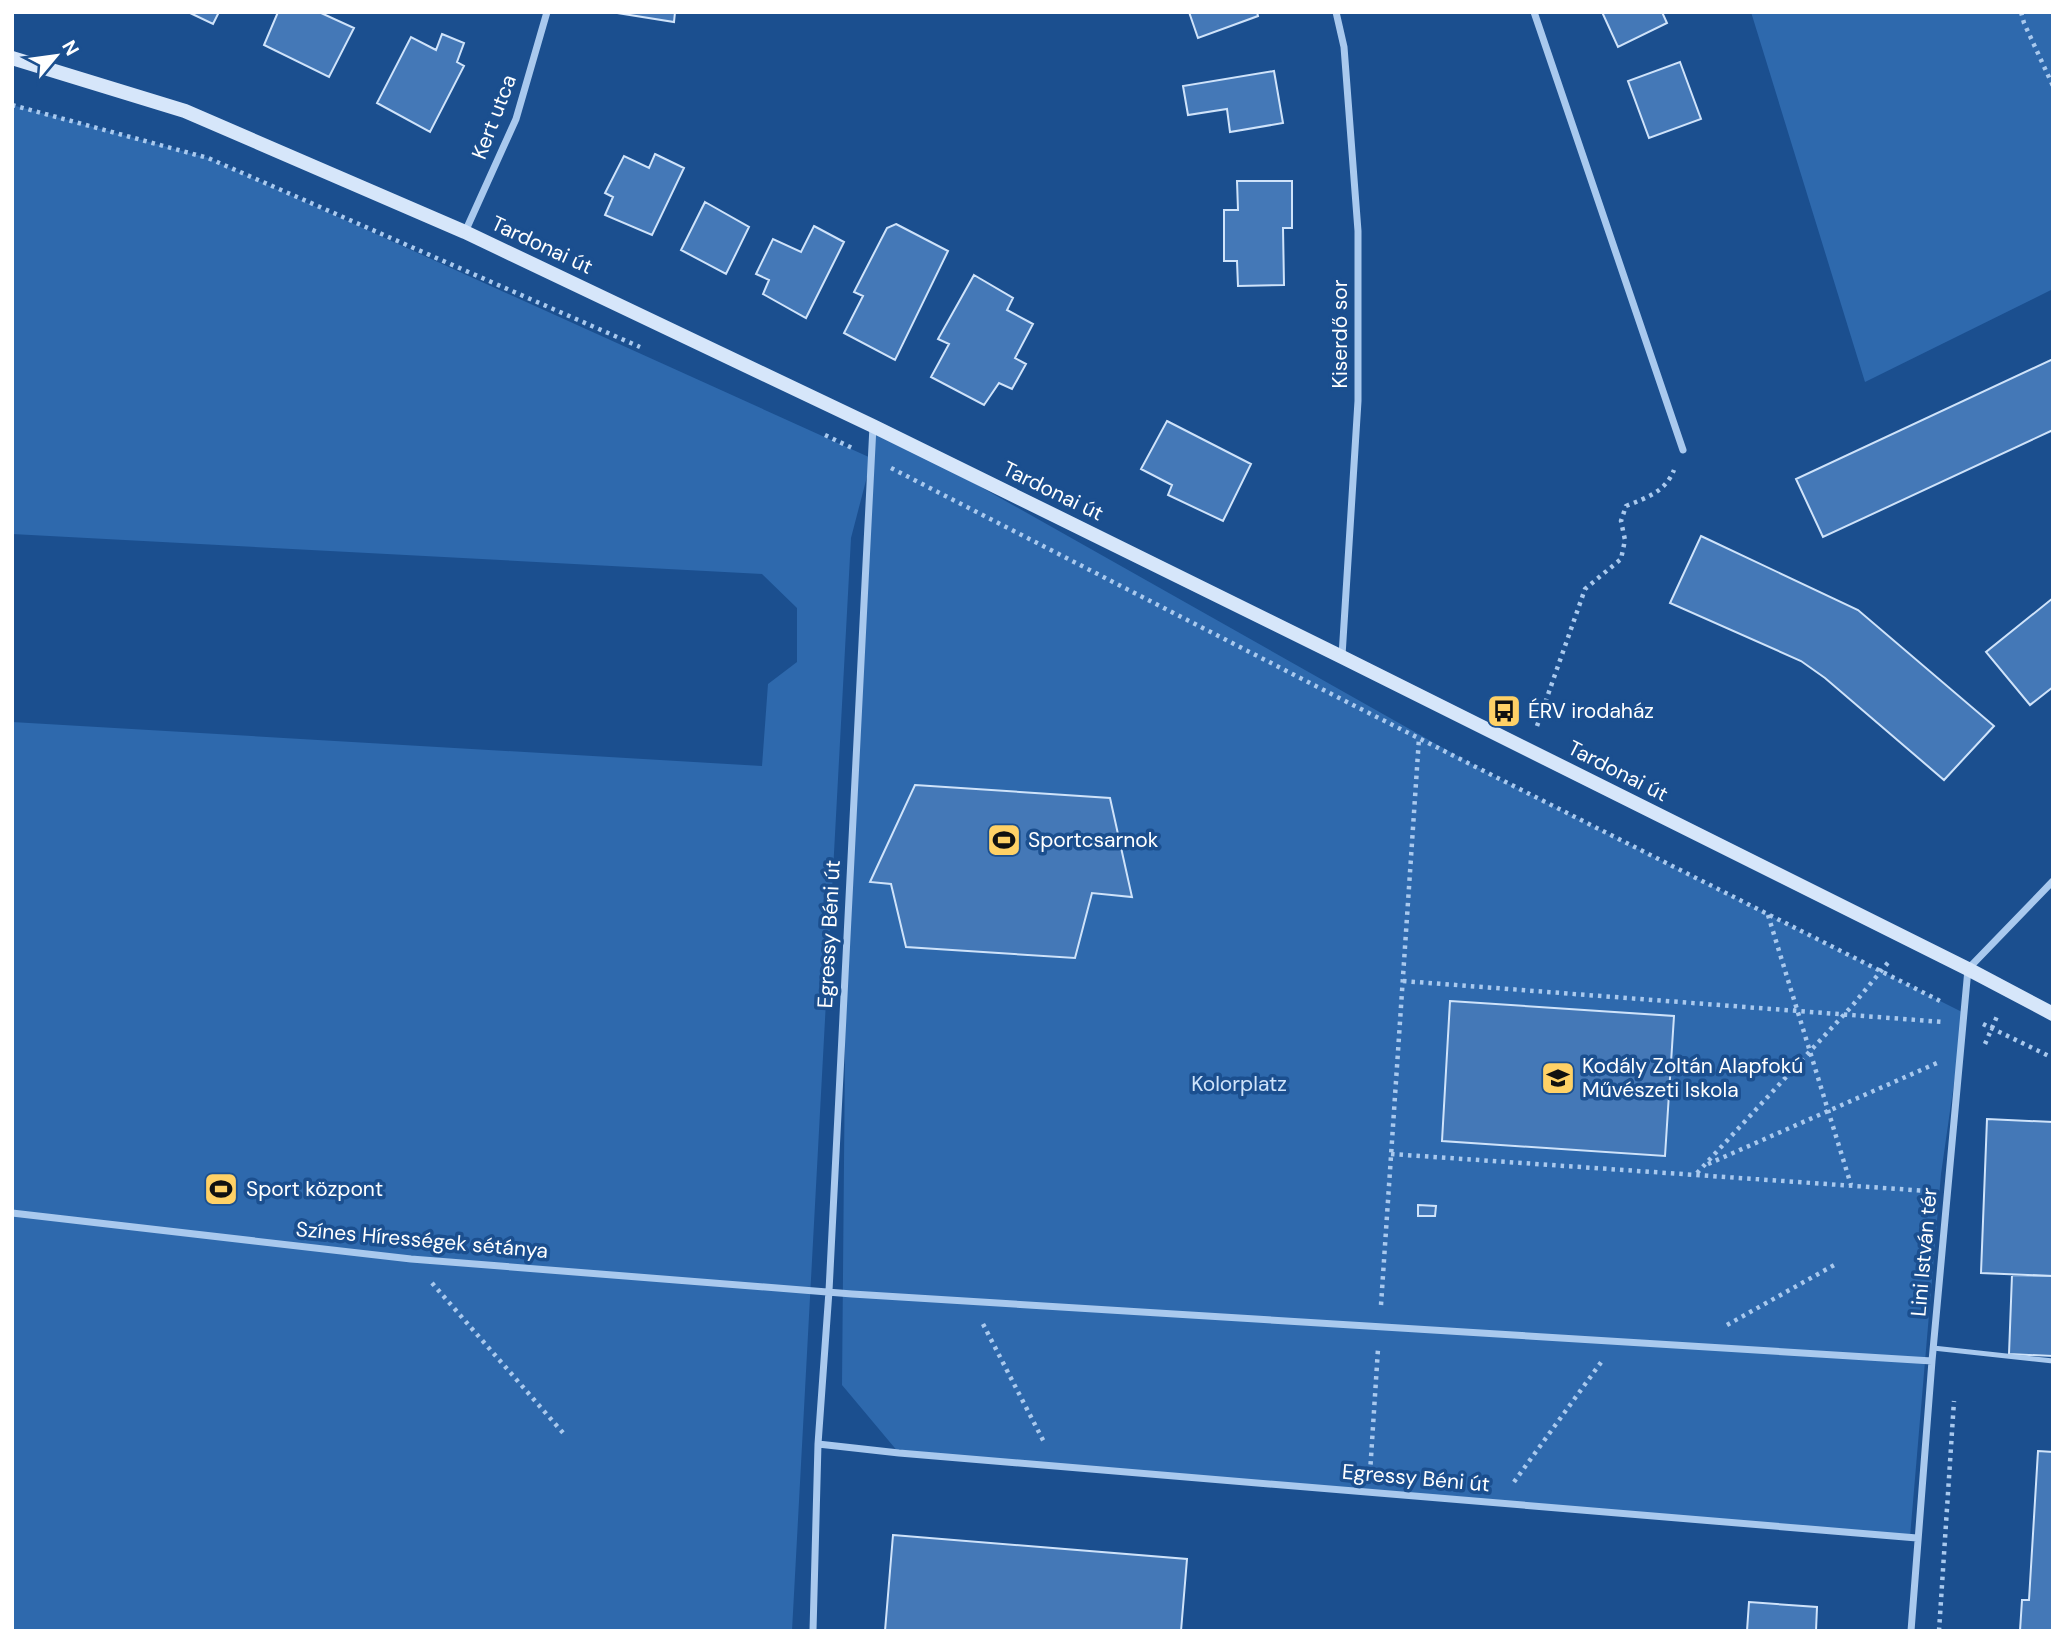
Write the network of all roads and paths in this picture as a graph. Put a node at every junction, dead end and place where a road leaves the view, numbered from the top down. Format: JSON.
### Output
{"nodes":[{"id":1,"x":547,"y":12,"type":"edge"},
{"id":2,"x":1336,"y":12,"type":"edge"},
{"id":3,"x":1534,"y":12,"type":"edge"},
{"id":4,"x":2021,"y":12,"type":"edge"},
{"id":5,"x":12,"y":58,"type":"edge"},
{"id":6,"x":2053,"y":86,"type":"edge"},
{"id":7,"x":12,"y":105,"type":"edge"},
{"id":8,"x":465,"y":232,"type":"junction"},
{"id":9,"x":644,"y":348,"type":"dead end"},
{"id":10,"x":873,"y":426,"type":"junction"},
{"id":11,"x":814,"y":429,"type":"dead end"},
{"id":12,"x":1683,"y":450,"type":"joint"},
{"id":13,"x":872,"y":458,"type":"junction"},
{"id":14,"x":1342,"y":657,"type":"junction"},
{"id":15,"x":1419,"y":738,"type":"junction"},
{"id":16,"x":1528,"y":750,"type":"junction"},
{"id":17,"x":2053,"y":881,"type":"edge"},
{"id":18,"x":1768,"y":915,"type":"junction"},
{"id":19,"x":1905,"y":939,"type":"junction"},
{"id":20,"x":1968,"y":969,"type":"junction"},
{"id":21,"x":1882,"y":972,"type":"junction"},
{"id":22,"x":1403,"y":981,"type":"junction"},
{"id":23,"x":1798,"y":1012,"type":"junction"},
{"id":24,"x":1964,"y":1013,"type":"junction"},
{"id":25,"x":2053,"y":1014,"type":"edge"},
{"id":26,"x":1843,"y":1015,"type":"junction"},
{"id":27,"x":1963,"y":1024,"type":"junction"},
{"id":28,"x":1810,"y":1051,"type":"junction"},
{"id":29,"x":1959,"y":1053,"type":"junction"},
{"id":30,"x":2053,"y":1058,"type":"edge"},
{"id":31,"x":1829,"y":1111,"type":"junction"},
{"id":32,"x":1391,"y":1154,"type":"junction"},
{"id":33,"x":1704,"y":1166,"type":"junction"},
{"id":34,"x":1696,"y":1174,"type":"junction"},
{"id":35,"x":1851,"y":1185,"type":"junction"},
{"id":36,"x":1947,"y":1193,"type":"junction"},
{"id":37,"x":12,"y":1213,"type":"edge"},
{"id":38,"x":411,"y":1259,"type":"junction"},
{"id":39,"x":1836,"y":1264,"type":"dead end"},
{"id":40,"x":829,"y":1291,"type":"junction"},
{"id":41,"x":971,"y":1301,"type":"junction"},
{"id":42,"x":1379,"y":1327,"type":"junction"},
{"id":43,"x":1617,"y":1341,"type":"junction"},
{"id":44,"x":1690,"y":1345,"type":"junction"},
{"id":45,"x":1933,"y":1348,"type":"junction"},
{"id":46,"x":1932,"y":1361,"type":"junction"},
{"id":47,"x":2053,"y":1361,"type":"edge"},
{"id":48,"x":564,"y":1434,"type":"dead end"},
{"id":49,"x":818,"y":1444,"type":"junction"},
{"id":50,"x":1057,"y":1466,"type":"junction"},
{"id":51,"x":1368,"y":1491,"type":"junction"},
{"id":52,"x":1499,"y":1503,"type":"junction"},
{"id":53,"x":1917,"y":1538,"type":"junction"},
{"id":54,"x":813,"y":1631,"type":"edge"},
{"id":55,"x":1911,"y":1631,"type":"edge"}],
"edges":[{"from":1,"to":8,"type":"street","name":"Kert utca"},
{"from":2,"to":14,"type":"street","name":"Kiserdő sor"},
{"from":3,"to":12,"type":"street"},
{"from":4,"to":6,"type":"path"},
{"from":5,"to":8,"type":"street","name":"Tardonai út"},
{"from":7,"to":9,"type":"path"},
{"from":8,"to":10,"type":"street","name":"Tardonai út"},
{"from":10,"to":13,"type":"street","name":"Egressy Béni út"},
{"from":10,"to":14,"type":"street","name":"Tardonai út"},
{"from":11,"to":13,"type":"path"},
{"from":12,"to":16,"type":"path"},
{"from":13,"to":15,"type":"path"},
{"from":13,"to":40,"type":"street","name":"Egressy Béni út"},
{"from":14,"to":16,"type":"street","name":"Tardonai út"},
{"from":15,"to":18,"type":"path"},
{"from":15,"to":22,"type":"path"},
{"from":16,"to":19,"type":"street","name":"Tardonai út"},
{"from":17,"to":20,"type":"street"},
{"from":18,"to":21,"type":"path"},
{"from":18,"to":23,"type":"path"},
{"from":19,"to":20,"type":"street","name":"Tardonai út"},
{"from":19,"to":21,"type":"path"},
{"from":20,"to":24,"type":"street","name":"Lini István tér"},
{"from":20,"to":25,"type":"street","name":"Tardonai út"},
{"from":21,"to":24,"type":"path"},
{"from":21,"to":26,"type":"path"},
{"from":22,"to":23,"type":"path"},
{"from":22,"to":32,"type":"path"},
{"from":23,"to":26,"type":"path"},
{"from":23,"to":28,"type":"path"},
{"from":24,"to":27,"type":"street","name":"Lini István tér"},
{"from":24,"to":30,"type":"path"},
{"from":26,"to":27,"type":"path"},
{"from":26,"to":28,"type":"path"},
{"from":27,"to":29,"type":"street","name":"Lini István tér"},
{"from":28,"to":31,"type":"path"},
{"from":28,"to":33,"type":"path"},
{"from":29,"to":31,"type":"path"},
{"from":29,"to":36,"type":"street","name":"Lini István tér"},
{"from":31,"to":33,"type":"path"},
{"from":31,"to":35,"type":"path"},
{"from":32,"to":34,"type":"path"},
{"from":32,"to":42,"type":"path"},
{"from":33,"to":34,"type":"path"},
{"from":34,"to":35,"type":"path"},
{"from":35,"to":36,"type":"path"},
{"from":36,"to":45,"type":"street","name":"Lini István tér"},
{"from":37,"to":38,"type":"street","name":"Színes Hírességek sétánya"},
{"from":38,"to":40,"type":"street","name":"Színes Hírességek sétánya"},
{"from":38,"to":48,"type":"path"},
{"from":39,"to":44,"type":"path"},
{"from":40,"to":41,"type":"street","name":"Színes Hírességek sétánya"},
{"from":40,"to":49,"type":"street","name":"Egressy Béni út"},
{"from":41,"to":42,"type":"street","name":"Színes Hírességek sétánya"},
{"from":41,"to":50,"type":"path"},
{"from":42,"to":43,"type":"street","name":"Színes Hírességek sétánya"},
{"from":42,"to":51,"type":"path"},
{"from":43,"to":44,"type":"street","name":"Színes Hírességek sétánya"},
{"from":43,"to":52,"type":"path"},
{"from":44,"to":46,"type":"street","name":"Színes Hírességek sétánya"},
{"from":45,"to":46,"type":"street","name":"Lini István tér"},
{"from":45,"to":47,"type":"lane"},
{"from":46,"to":53,"type":"street","name":"Lini István tér"},
{"from":49,"to":50,"type":"street","name":"Egressy Béni út"},
{"from":49,"to":54,"type":"street","name":"Egressy Béni út"},
{"from":50,"to":51,"type":"street","name":"Egressy Béni út"},
{"from":51,"to":52,"type":"street","name":"Egressy Béni út"},
{"from":52,"to":53,"type":"street","name":"Egressy Béni út"},
{"from":53,"to":55,"type":"street"}]}
